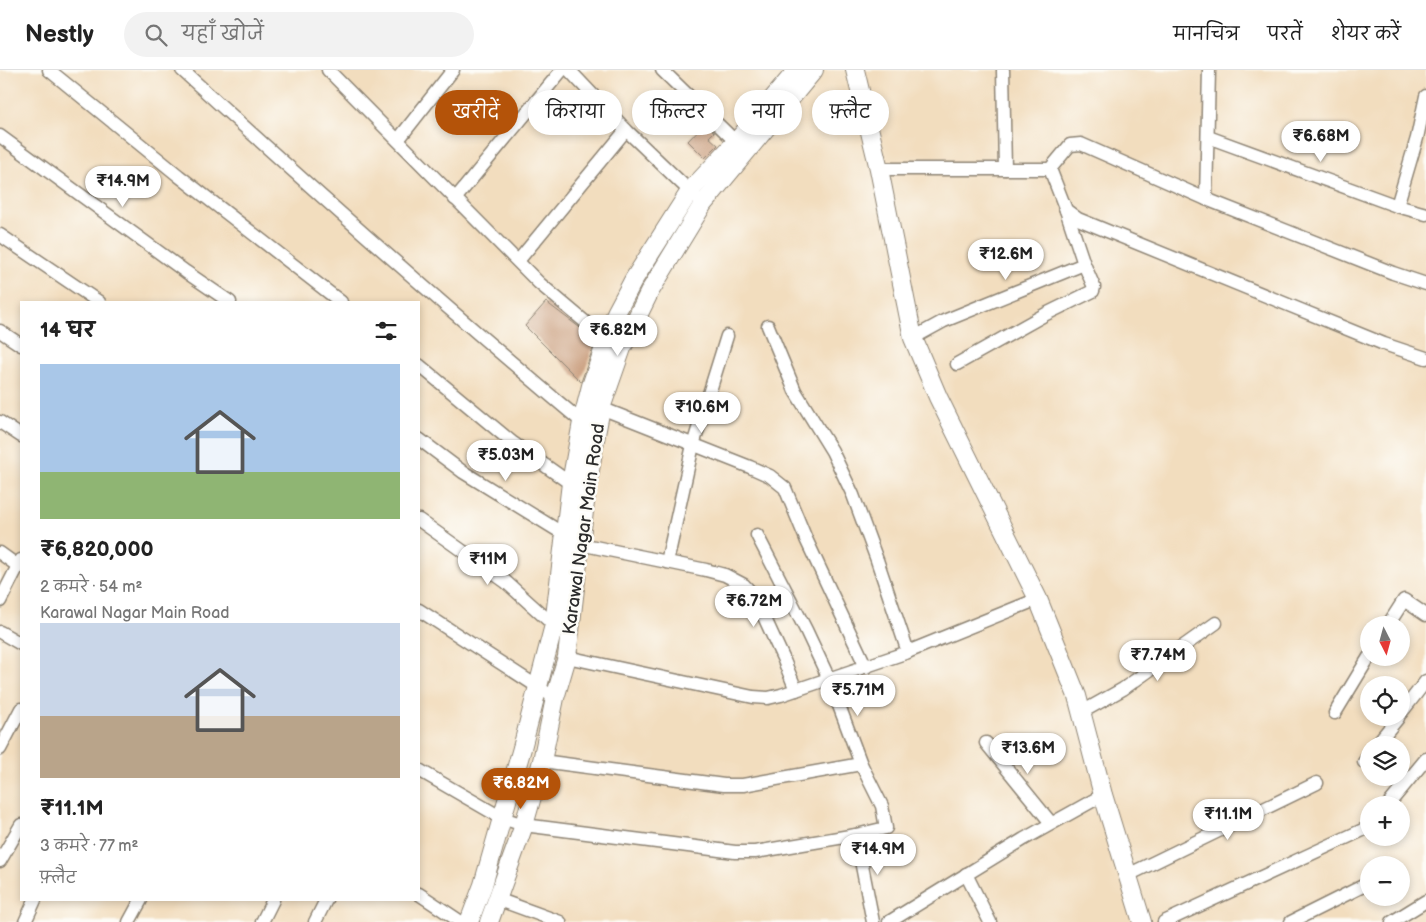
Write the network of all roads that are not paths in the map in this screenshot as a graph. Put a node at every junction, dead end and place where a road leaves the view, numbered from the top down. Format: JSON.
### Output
{"nodes":[{"id":1,"x":49,"y":70,"type":"edge"},
{"id":2,"x":182,"y":70,"type":"edge"},
{"id":3,"x":453,"y":70,"type":"edge"},
{"id":4,"x":562,"y":70,"type":"edge"},
{"id":5,"x":569,"y":70,"type":"edge"},
{"id":6,"x":797,"y":70,"type":"edge"},
{"id":7,"x":814,"y":70,"type":"edge"},
{"id":8,"x":854,"y":70,"type":"edge"},
{"id":9,"x":1003,"y":70,"type":"edge"},
{"id":10,"x":1209,"y":70,"type":"edge"},
{"id":11,"x":666,"y":71,"type":"edge"},
{"id":12,"x":335,"y":72,"type":"edge"},
{"id":13,"x":1426,"y":96,"type":"edge"},
{"id":14,"x":626,"y":130,"type":"junction"},
{"id":15,"x":0,"y":136,"type":"edge"},
{"id":16,"x":1208,"y":137,"type":"junction"},
{"id":17,"x":1421,"y":139,"type":"edge"},
{"id":18,"x":398,"y":140,"type":"junction"},
{"id":19,"x":736,"y":142,"type":"junction"},
{"id":20,"x":879,"y":169,"type":"junction"},
{"id":21,"x":1005,"y":169,"type":"junction"},
{"id":22,"x":1050,"y":169,"type":"junction"},
{"id":23,"x":690,"y":191,"type":"junction"},
{"id":24,"x":456,"y":199,"type":"junction"},
{"id":25,"x":1206,"y":199,"type":"junction"},
{"id":26,"x":703,"y":204,"type":"junction"},
{"id":27,"x":1397,"y":206,"type":"junction"},
{"id":28,"x":1066,"y":210,"type":"junction"},
{"id":29,"x":1426,"y":214,"type":"edge"},
{"id":30,"x":0,"y":235,"type":"edge"},
{"id":31,"x":518,"y":261,"type":"junction"},
{"id":32,"x":1084,"y":264,"type":"junction"},
{"id":33,"x":1426,"y":284,"type":"edge"},
{"id":34,"x":98,"y":301,"type":"edge"},
{"id":35,"x":229,"y":301,"type":"edge"},
{"id":36,"x":340,"y":301,"type":"edge"},
{"id":37,"x":768,"y":326,"type":"dead end"},
{"id":38,"x":0,"y":331,"type":"edge"},
{"id":39,"x":727,"y":336,"type":"dead end"},
{"id":40,"x":607,"y":338,"type":"junction"},
{"id":41,"x":913,"y":338,"type":"junction"},
{"id":42,"x":20,"y":344,"type":"edge"},
{"id":43,"x":622,"y":348,"type":"junction"},
{"id":44,"x":1426,"y":358,"type":"edge"},
{"id":45,"x":957,"y":364,"type":"dead end"},
{"id":46,"x":420,"y":366,"type":"edge"},
{"id":47,"x":601,"y":408,"type":"junction"},
{"id":48,"x":0,"y":422,"type":"edge"},
{"id":49,"x":589,"y":425,"type":"junction"},
{"id":50,"x":20,"y":435,"type":"edge"},
{"id":51,"x":420,"y":440,"type":"edge"},
{"id":52,"x":693,"y":445,"type":"junction"},
{"id":53,"x":571,"y":484,"type":"junction"},
{"id":54,"x":586,"y":494,"type":"junction"},
{"id":55,"x":420,"y":521,"type":"edge"},
{"id":56,"x":758,"y":535,"type":"dead end"},
{"id":57,"x":573,"y":540,"type":"junction"},
{"id":58,"x":0,"y":553,"type":"edge"},
{"id":59,"x":667,"y":562,"type":"junction"},
{"id":60,"x":20,"y":563,"type":"edge"},
{"id":61,"x":1038,"y":599,"type":"junction"},
{"id":62,"x":0,"y":601,"type":"edge"},
{"id":63,"x":420,"y":611,"type":"edge"},
{"id":64,"x":1426,"y":615,"type":"edge"},
{"id":65,"x":1394,"y":616,"type":"edge"},
{"id":66,"x":1216,"y":623,"type":"dead end"},
{"id":67,"x":554,"y":625,"type":"junction"},
{"id":68,"x":0,"y":632,"type":"edge"},
{"id":69,"x":569,"y":639,"type":"junction"},
{"id":70,"x":20,"y":643,"type":"edge"},
{"id":71,"x":908,"y":652,"type":"junction"},
{"id":72,"x":567,"y":658,"type":"junction"},
{"id":73,"x":866,"y":666,"type":"junction"},
{"id":74,"x":1364,"y":666,"type":"edge"},
{"id":75,"x":829,"y":679,"type":"junction"},
{"id":76,"x":1426,"y":681,"type":"edge"},
{"id":77,"x":537,"y":686,"type":"junction"},
{"id":78,"x":796,"y":690,"type":"junction"},
{"id":79,"x":555,"y":698,"type":"junction"},
{"id":80,"x":1410,"y":701,"type":"edge"},
{"id":81,"x":20,"y":711,"type":"edge"},
{"id":82,"x":1082,"y":712,"type":"junction"},
{"id":83,"x":1335,"y":713,"type":"dead end"},
{"id":84,"x":1391,"y":726,"type":"edge"},
{"id":85,"x":1383,"y":736,"type":"edge"},
{"id":86,"x":986,"y":743,"type":"dead end"},
{"id":87,"x":0,"y":749,"type":"edge"},
{"id":88,"x":542,"y":761,"type":"junction"},
{"id":89,"x":1425,"y":763,"type":"edge"},
{"id":90,"x":861,"y":764,"type":"junction"},
{"id":91,"x":420,"y":771,"type":"edge"},
{"id":92,"x":1317,"y":783,"type":"dead end"},
{"id":93,"x":1103,"y":795,"type":"junction"},
{"id":94,"x":1396,"y":796,"type":"edge"},
{"id":95,"x":502,"y":818,"type":"junction"},
{"id":96,"x":1051,"y":823,"type":"junction"},
{"id":97,"x":524,"y":825,"type":"junction"},
{"id":98,"x":20,"y":827,"type":"edge"},
{"id":99,"x":1360,"y":830,"type":"edge"},
{"id":100,"x":856,"y":835,"type":"junction"},
{"id":101,"x":0,"y":861,"type":"edge"},
{"id":102,"x":966,"y":874,"type":"junction"},
{"id":103,"x":1128,"y":875,"type":"junction"},
{"id":104,"x":1360,"y":888,"type":"edge"},
{"id":105,"x":420,"y":895,"type":"edge"},
{"id":106,"x":497,"y":899,"type":"junction"},
{"id":107,"x":34,"y":901,"type":"edge"},
{"id":108,"x":139,"y":901,"type":"edge"},
{"id":109,"x":272,"y":901,"type":"edge"},
{"id":110,"x":326,"y":901,"type":"edge"},
{"id":111,"x":1426,"y":901,"type":"edge"},
{"id":112,"x":1311,"y":918,"type":"edge"},
{"id":113,"x":25,"y":922,"type":"edge"},
{"id":114,"x":128,"y":922,"type":"edge"},
{"id":115,"x":262,"y":922,"type":"edge"},
{"id":116,"x":315,"y":922,"type":"edge"},
{"id":117,"x":461,"y":922,"type":"edge"},
{"id":118,"x":468,"y":922,"type":"edge"},
{"id":119,"x":489,"y":922,"type":"edge"},
{"id":120,"x":560,"y":922,"type":"edge"},
{"id":121,"x":873,"y":922,"type":"edge"},
{"id":122,"x":889,"y":922,"type":"edge"},
{"id":123,"x":990,"y":922,"type":"edge"},
{"id":124,"x":1142,"y":922,"type":"edge"},
{"id":125,"x":1164,"y":922,"type":"edge"},
{"id":126,"x":1291,"y":922,"type":"edge"},
{"id":127,"x":1392,"y":922,"type":"edge"}],
"edges":[{"from":1,"to":36,"type":"street"},
{"from":2,"to":49,"type":"street"},
{"from":3,"to":18,"type":"street"},
{"from":4,"to":24,"type":"street"},
{"from":5,"to":14,"type":"street"},
{"from":6,"to":19,"type":"street","name":"Karawal Nagar Main Road"},
{"from":7,"to":26,"type":"street","name":"Karawal Nagar Main Road"},
{"from":8,"to":20,"type":"street"},
{"from":9,"to":21,"type":"street"},
{"from":10,"to":16,"type":"street"},
{"from":11,"to":19,"type":"street"},
{"from":12,"to":18,"type":"street"},
{"from":13,"to":17,"type":"street"},
{"from":14,"to":23,"type":"street"},
{"from":14,"to":31,"type":"street"},
{"from":15,"to":35,"type":"street"},
{"from":16,"to":25,"type":"street"},
{"from":16,"to":27,"type":"street"},
{"from":17,"to":27,"type":"street"},
{"from":18,"to":24,"type":"street"},
{"from":19,"to":23,"type":"street","name":"Karawal Nagar Main Road"},
{"from":20,"to":21,"type":"street"},
{"from":20,"to":41,"type":"street"},
{"from":21,"to":22,"type":"street"},
{"from":22,"to":25,"type":"street"},
{"from":22,"to":28,"type":"street"},
{"from":23,"to":26,"type":"street"},
{"from":23,"to":40,"type":"street","name":"Karawal Nagar Main Road"},
{"from":24,"to":31,"type":"street"},
{"from":25,"to":33,"type":"street"},
{"from":26,"to":43,"type":"street","name":"Karawal Nagar Main Road"},
{"from":27,"to":29,"type":"street"},
{"from":28,"to":32,"type":"street"},
{"from":28,"to":44,"type":"street"},
{"from":30,"to":34,"type":"street"},
{"from":31,"to":40,"type":"street"},
{"from":32,"to":41,"type":"street"},
{"from":32,"to":45,"type":"street"},
{"from":37,"to":71,"type":"street"},
{"from":38,"to":42,"type":"street"},
{"from":39,"to":52,"type":"street"},
{"from":40,"to":43,"type":"street"},
{"from":40,"to":49,"type":"street","name":"Karawal Nagar Main Road"},
{"from":41,"to":61,"type":"street"},
{"from":43,"to":47,"type":"street","name":"Karawal Nagar Main Road"},
{"from":46,"to":53,"type":"street"},
{"from":47,"to":49,"type":"street","name":"Karawal Nagar Main Road"},
{"from":47,"to":52,"type":"street"},
{"from":48,"to":50,"type":"street"},
{"from":49,"to":53,"type":"street","name":"Karawal Nagar Main Road"},
{"from":49,"to":54,"type":"street","name":"Karawal Nagar Main Road"},
{"from":51,"to":57,"type":"street"},
{"from":52,"to":59,"type":"street"},
{"from":52,"to":73,"type":"street"},
{"from":53,"to":54,"type":"street"},
{"from":53,"to":57,"type":"street","name":"Karawal Nagar Main Road"},
{"from":54,"to":57,"type":"street","name":"Karawal Nagar Main Road"},
{"from":55,"to":67,"type":"street"},
{"from":56,"to":75,"type":"street"},
{"from":57,"to":59,"type":"street"},
{"from":57,"to":67,"type":"street","name":"Karawal Nagar Main Road"},
{"from":57,"to":69,"type":"street","name":"Karawal Nagar Main Road"},
{"from":58,"to":60,"type":"street"},
{"from":59,"to":78,"type":"street"},
{"from":60,"to":62,"type":"street"},
{"from":61,"to":71,"type":"street"},
{"from":61,"to":82,"type":"street"},
{"from":63,"to":77,"type":"street"},
{"from":64,"to":65,"type":"street"},
{"from":66,"to":82,"type":"street"},
{"from":67,"to":69,"type":"street"},
{"from":67,"to":77,"type":"street","name":"Karawal Nagar Main Road"},
{"from":68,"to":70,"type":"street"},
{"from":69,"to":72,"type":"street","name":"Karawal Nagar Main Road"},
{"from":71,"to":73,"type":"street"},
{"from":72,"to":78,"type":"street"},
{"from":72,"to":79,"type":"street","name":"Karawal Nagar Main Road"},
{"from":73,"to":75,"type":"street"},
{"from":74,"to":83,"type":"street"},
{"from":75,"to":78,"type":"street"},
{"from":75,"to":90,"type":"street"},
{"from":76,"to":80,"type":"street"},
{"from":77,"to":79,"type":"street"},
{"from":77,"to":95,"type":"street","name":"Karawal Nagar Main Road"},
{"from":79,"to":88,"type":"street","name":"Karawal Nagar Main Road"},
{"from":81,"to":87,"type":"street"},
{"from":82,"to":93,"type":"street"},
{"from":84,"to":85,"type":"street"},
{"from":86,"to":96,"type":"street"},
{"from":88,"to":90,"type":"street"},
{"from":88,"to":97,"type":"street","name":"Karawal Nagar Main Road"},
{"from":89,"to":94,"type":"street"},
{"from":90,"to":100,"type":"street"},
{"from":91,"to":95,"type":"street"},
{"from":92,"to":103,"type":"street"},
{"from":93,"to":96,"type":"street"},
{"from":93,"to":103,"type":"street"},
{"from":95,"to":97,"type":"street"},
{"from":95,"to":118,"type":"street","name":"Karawal Nagar Main Road"},
{"from":96,"to":102,"type":"street"},
{"from":97,"to":100,"type":"street"},
{"from":97,"to":106,"type":"street","name":"Karawal Nagar Main Road"},
{"from":98,"to":101,"type":"street"},
{"from":99,"to":125,"type":"street"},
{"from":100,"to":121,"type":"street"},
{"from":102,"to":122,"type":"street"},
{"from":102,"to":123,"type":"street"},
{"from":103,"to":124,"type":"street"},
{"from":104,"to":112,"type":"street"},
{"from":105,"to":117,"type":"street"},
{"from":106,"to":119,"type":"street","name":"Karawal Nagar Main Road"},
{"from":106,"to":120,"type":"street"},
{"from":107,"to":113,"type":"street"},
{"from":108,"to":114,"type":"street"},
{"from":109,"to":115,"type":"street"},
{"from":110,"to":116,"type":"street"},
{"from":111,"to":127,"type":"street"},
{"from":112,"to":126,"type":"street"}]}
